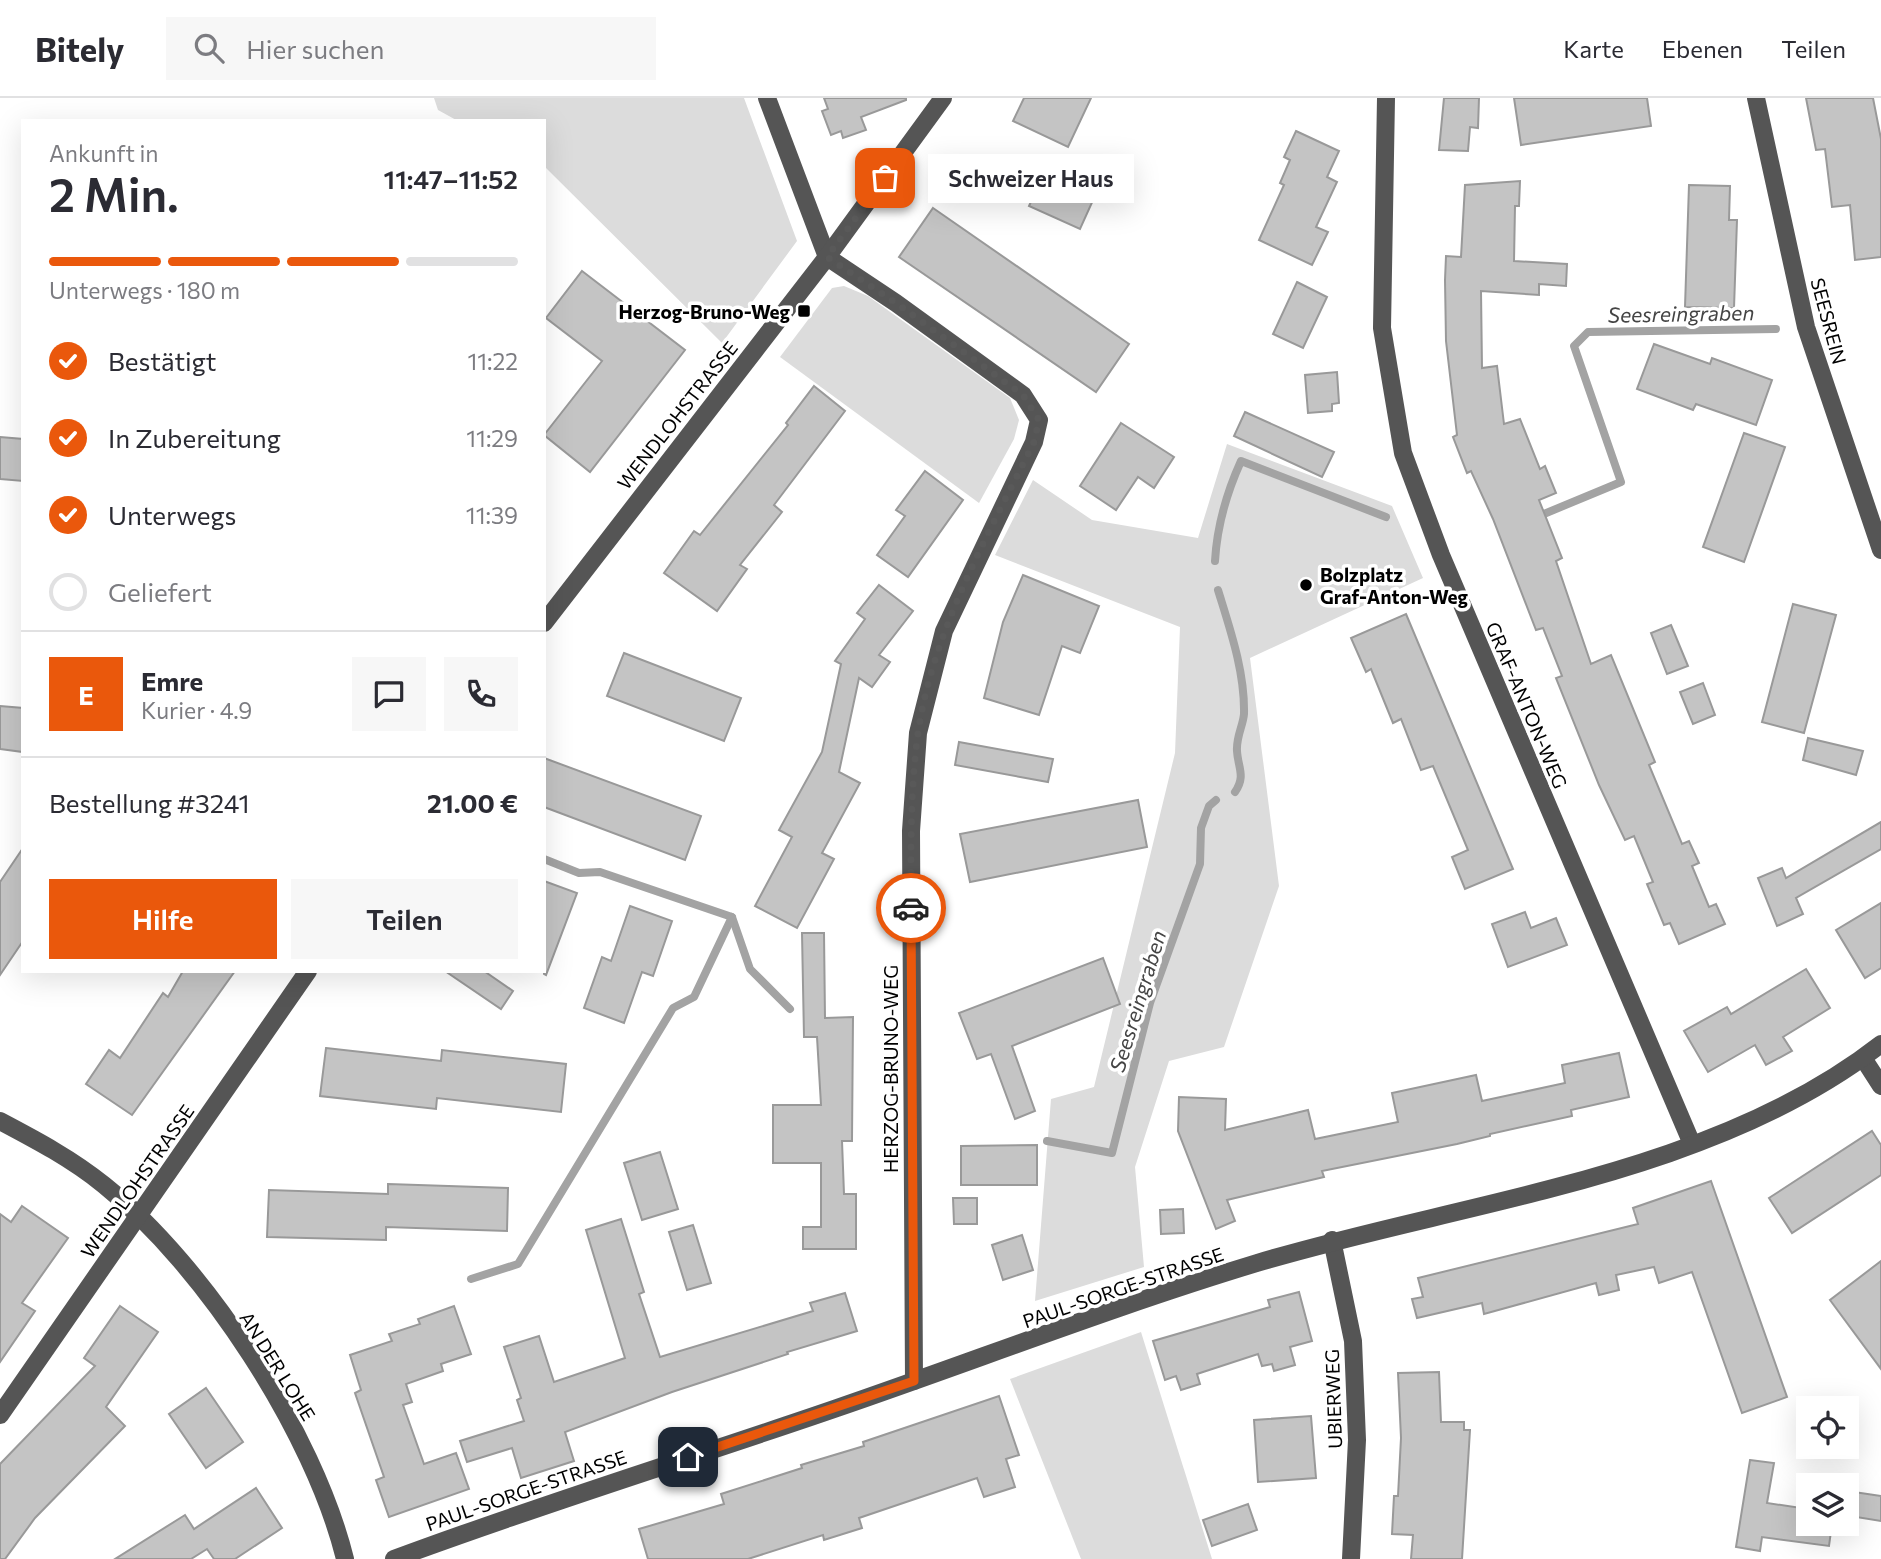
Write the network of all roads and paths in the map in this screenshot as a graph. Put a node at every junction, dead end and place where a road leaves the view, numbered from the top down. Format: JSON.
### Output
{"nodes":[{"id":1,"x":767,"y":98,"type":"edge"},
{"id":2,"x":943,"y":98,"type":"edge"},
{"id":3,"x":1386,"y":98,"type":"edge"},
{"id":4,"x":1756,"y":98,"type":"edge"},
{"id":5,"x":827,"y":257,"type":"junction"},
{"id":6,"x":1881,"y":550,"type":"edge"},
{"id":7,"x":546,"y":620,"type":"edge"},
{"id":8,"x":307,"y":973,"type":"edge"},
{"id":9,"x":1881,"y":1044,"type":"edge"},
{"id":10,"x":1863,"y":1058,"type":"junction"},
{"id":11,"x":1881,"y":1086,"type":"edge"},
{"id":12,"x":0,"y":1121,"type":"edge"},
{"id":13,"x":1692,"y":1144,"type":"junction"},
{"id":14,"x":140,"y":1216,"type":"junction"},
{"id":15,"x":1332,"y":1240,"type":"junction"},
{"id":16,"x":914,"y":1381,"type":"junction"},
{"id":17,"x":0,"y":1415,"type":"edge"},
{"id":18,"x":345,"y":1559,"type":"edge"},
{"id":19,"x":394,"y":1559,"type":"edge"},
{"id":20,"x":1350,"y":1559,"type":"edge"}],
"edges":[{"from":1,"to":5,"type":"street"},
{"from":2,"to":5,"type":"street","name":"WENDLOHSTRASSE"},
{"from":3,"to":13,"type":"street","name":"GRAF-ANTON-WEG"},
{"from":4,"to":6,"type":"street","name":"SEESREIN"},
{"from":5,"to":7,"type":"street","name":"WENDLOHSTRASSE"},
{"from":5,"to":16,"type":"street","name":"HERZOG-BRUNO-WEG"},
{"from":8,"to":14,"type":"street","name":"WENDLOHSTRASSE"},
{"from":9,"to":10,"type":"street","name":"PAUL-SORGE-STRASSE"},
{"from":10,"to":11,"type":"street"},
{"from":10,"to":13,"type":"street","name":"PAUL-SORGE-STRASSE"},
{"from":12,"to":14,"type":"street","name":"AN DER LOHE"},
{"from":13,"to":15,"type":"street","name":"PAUL-SORGE-STRASSE"},
{"from":14,"to":17,"type":"street","name":"WENDLOHSTRASSE"},
{"from":14,"to":18,"type":"street","name":"AN DER LOHE"},
{"from":15,"to":16,"type":"street","name":"PAUL-SORGE-STRASSE"},
{"from":15,"to":20,"type":"street","name":"UBIERWEG"},
{"from":16,"to":19,"type":"street","name":"PAUL-SORGE-STRASSE"}]}
